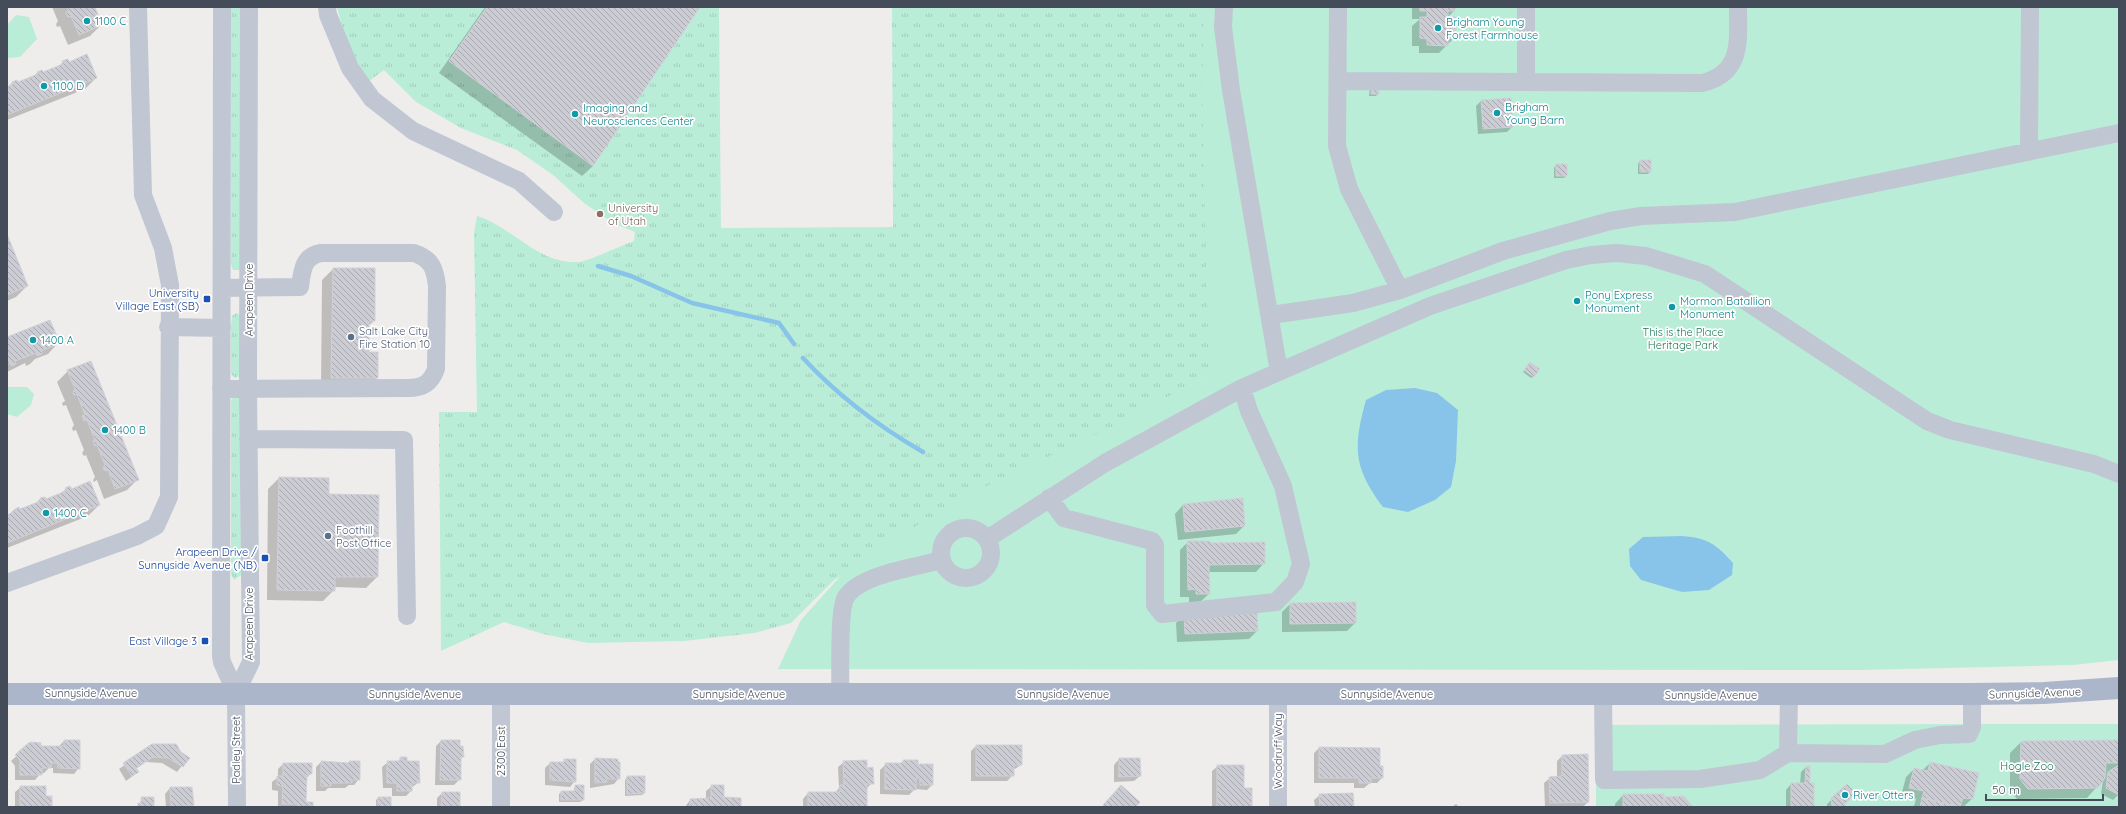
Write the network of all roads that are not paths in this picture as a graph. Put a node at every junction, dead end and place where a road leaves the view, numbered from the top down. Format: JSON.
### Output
{"nodes":[{"id":1,"x":138,"y":7,"type":"edge"},
{"id":2,"x":222,"y":7,"type":"edge"},
{"id":3,"x":249,"y":7,"type":"edge"},
{"id":4,"x":327,"y":7,"type":"edge"},
{"id":5,"x":1224,"y":7,"type":"edge"},
{"id":6,"x":1338,"y":7,"type":"edge"},
{"id":7,"x":1526,"y":7,"type":"edge"},
{"id":8,"x":1738,"y":7,"type":"edge"},
{"id":9,"x":2030,"y":7,"type":"edge"},
{"id":10,"x":1338,"y":81,"type":"junction"},
{"id":11,"x":1526,"y":82,"type":"junction"},
{"id":12,"x":2119,"y":133,"type":"edge"},
{"id":13,"x":2029,"y":151,"type":"junction"},
{"id":14,"x":554,"y":212,"type":"dead end"},
{"id":15,"x":222,"y":288,"type":"junction"},
{"id":16,"x":249,"y":288,"type":"junction"},
{"id":17,"x":1400,"y":290,"type":"junction"},
{"id":18,"x":1270,"y":315,"type":"junction"},
{"id":19,"x":168,"y":327,"type":"junction"},
{"id":20,"x":222,"y":328,"type":"junction"},
{"id":21,"x":1279,"y":372,"type":"junction"},
{"id":22,"x":1242,"y":388,"type":"junction"},
{"id":23,"x":221,"y":389,"type":"junction"},
{"id":24,"x":248,"y":389,"type":"junction"},
{"id":25,"x":248,"y":439,"type":"junction"},
{"id":26,"x":2119,"y":474,"type":"edge"},
{"id":27,"x":1049,"y":498,"type":"junction"},
{"id":28,"x":987,"y":539,"type":"junction"},
{"id":29,"x":942,"y":560,"type":"junction"},
{"id":30,"x":7,"y":583,"type":"edge"},
{"id":31,"x":407,"y":616,"type":"dead end"},
{"id":32,"x":2113,"y":692,"type":"edge"},
{"id":33,"x":236,"y":693,"type":"junction"},
{"id":34,"x":7,"y":694,"type":"edge"},
{"id":35,"x":840,"y":694,"type":"junction"},
{"id":36,"x":1278,"y":694,"type":"junction"},
{"id":37,"x":1972,"y":694,"type":"junction"},
{"id":38,"x":501,"y":695,"type":"junction"},
{"id":39,"x":1603,"y":695,"type":"junction"},
{"id":40,"x":1789,"y":695,"type":"junction"},
{"id":41,"x":1788,"y":753,"type":"junction"},
{"id":42,"x":236,"y":807,"type":"edge"},
{"id":43,"x":501,"y":807,"type":"edge"},
{"id":44,"x":1278,"y":807,"type":"edge"}],
"edges":[{"from":1,"to":19,"type":"street"},
{"from":2,"to":15,"type":"street"},
{"from":3,"to":16,"type":"street","name":"Arapeen Drive"},
{"from":4,"to":14,"type":"street"},
{"from":5,"to":18,"type":"street"},
{"from":6,"to":10,"type":"street"},
{"from":7,"to":11,"type":"street"},
{"from":8,"to":11,"type":"street"},
{"from":9,"to":13,"type":"street"},
{"from":10,"to":11,"type":"street"},
{"from":10,"to":17,"type":"street"},
{"from":12,"to":13,"type":"street"},
{"from":13,"to":17,"type":"street"},
{"from":15,"to":16,"type":"street"},
{"from":15,"to":20,"type":"street"},
{"from":16,"to":24,"type":"street","name":"Arapeen Drive"},
{"from":16,"to":24,"type":"street"},
{"from":17,"to":18,"type":"street"},
{"from":18,"to":21,"type":"street"},
{"from":19,"to":20,"type":"street"},
{"from":19,"to":30,"type":"street"},
{"from":20,"to":23,"type":"street"},
{"from":21,"to":22,"type":"street"},
{"from":21,"to":26,"type":"street"},
{"from":22,"to":27,"type":"street"},
{"from":22,"to":27,"type":"street"},
{"from":23,"to":24,"type":"street"},
{"from":23,"to":33,"type":"street"},
{"from":24,"to":25,"type":"street","name":"Arapeen Drive"},
{"from":25,"to":31,"type":"street"},
{"from":25,"to":33,"type":"street","name":"Arapeen Drive"},
{"from":27,"to":28,"type":"street"},
{"from":28,"to":29,"type":"street"},
{"from":28,"to":29,"type":"street"},
{"from":29,"to":35,"type":"street"},
{"from":32,"to":37,"type":"main road","name":"Sunnyside Avenue"},
{"from":33,"to":34,"type":"main road","name":"Sunnyside Avenue"},
{"from":33,"to":38,"type":"main road","name":"Sunnyside Avenue"},
{"from":33,"to":42,"type":"street","name":"Padley Street"},
{"from":35,"to":36,"type":"main road","name":"Sunnyside Avenue"},
{"from":35,"to":38,"type":"main road","name":"Sunnyside Avenue"},
{"from":36,"to":39,"type":"main road","name":"Sunnyside Avenue"},
{"from":36,"to":44,"type":"street","name":"Woodruff Way"},
{"from":37,"to":40,"type":"main road","name":"Sunnyside Avenue"},
{"from":37,"to":41,"type":"street"},
{"from":38,"to":43,"type":"street","name":"2300 East"},
{"from":39,"to":40,"type":"main road","name":"Sunnyside Avenue"},
{"from":39,"to":41,"type":"street"},
{"from":40,"to":41,"type":"street"}]}
